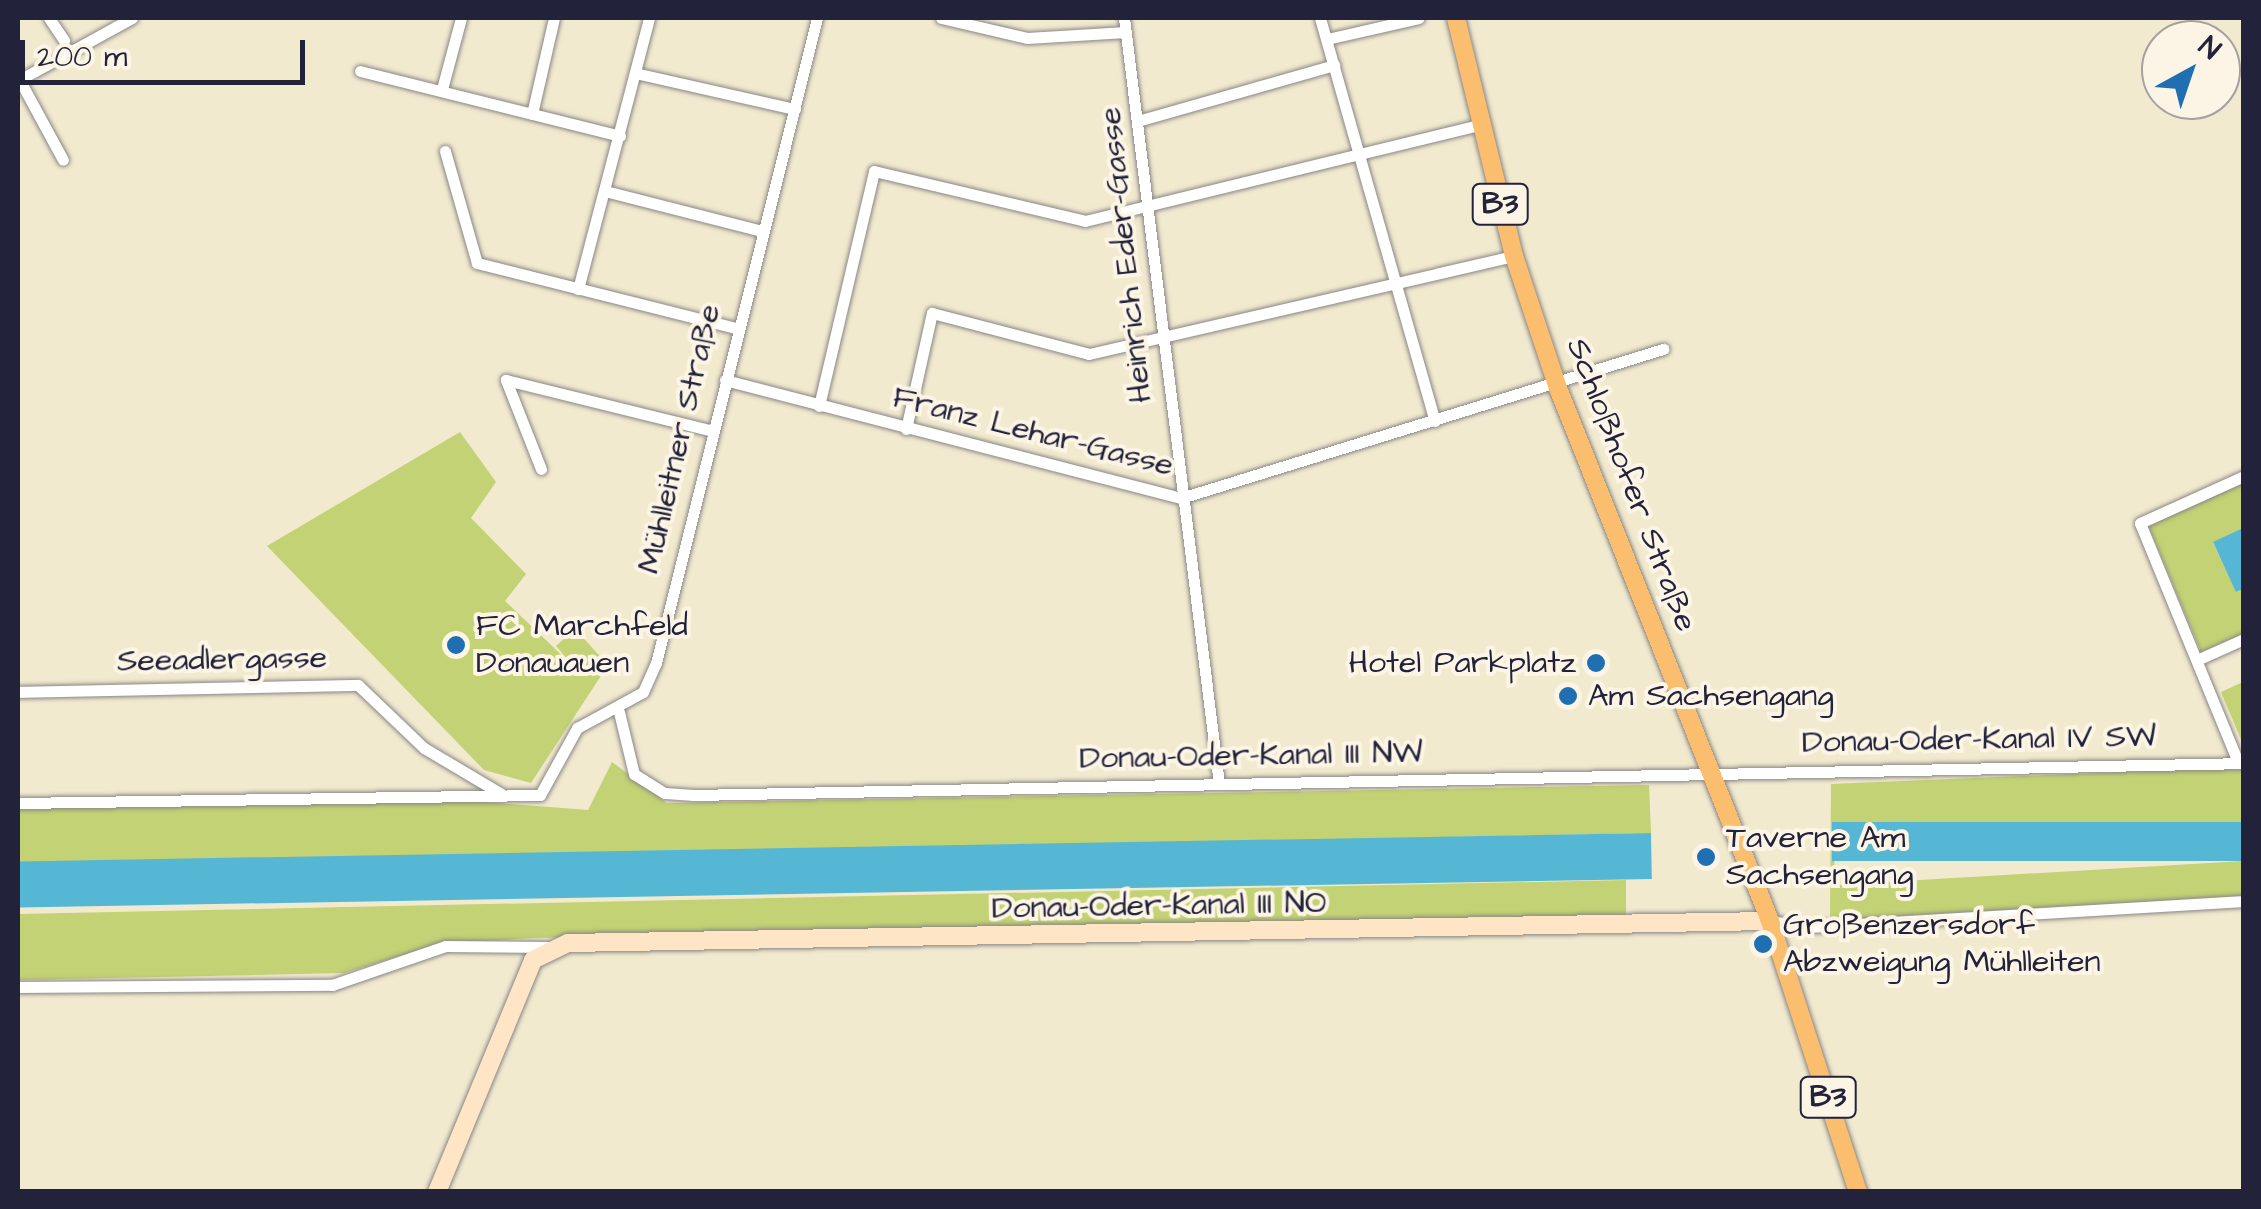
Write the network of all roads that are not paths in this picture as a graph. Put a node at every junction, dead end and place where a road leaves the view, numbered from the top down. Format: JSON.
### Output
{"nodes":[{"id":1,"x":50,"y":18,"type":"edge"},
{"id":2,"x":132,"y":18,"type":"edge"},
{"id":3,"x":461,"y":18,"type":"edge"},
{"id":4,"x":554,"y":18,"type":"edge"},
{"id":5,"x":649,"y":18,"type":"edge"},
{"id":6,"x":817,"y":18,"type":"edge"},
{"id":7,"x":940,"y":18,"type":"edge"},
{"id":8,"x":1124,"y":18,"type":"edge"},
{"id":9,"x":1320,"y":18,"type":"edge"},
{"id":10,"x":1419,"y":18,"type":"edge"},
{"id":11,"x":1456,"y":18,"type":"edge"},
{"id":12,"x":1126,"y":32,"type":"junction"},
{"id":13,"x":1327,"y":39,"type":"junction"},
{"id":14,"x":64,"y":40,"type":"dead end"},
{"id":15,"x":1334,"y":64,"type":"junction"},
{"id":16,"x":360,"y":71,"type":"dead end"},
{"id":17,"x":636,"y":74,"type":"junction"},
{"id":18,"x":18,"y":78,"type":"edge"},
{"id":19,"x":442,"y":89,"type":"junction"},
{"id":20,"x":795,"y":109,"type":"junction"},
{"id":21,"x":532,"y":114,"type":"junction"},
{"id":22,"x":1140,"y":120,"type":"junction"},
{"id":23,"x":1480,"y":125,"type":"junction"},
{"id":24,"x":620,"y":136,"type":"junction"},
{"id":25,"x":444,"y":151,"type":"dead end"},
{"id":26,"x":1362,"y":155,"type":"junction"},
{"id":27,"x":63,"y":160,"type":"dead end"},
{"id":28,"x":605,"y":190,"type":"junction"},
{"id":29,"x":1148,"y":210,"type":"junction"},
{"id":30,"x":762,"y":231,"type":"junction"},
{"id":31,"x":1514,"y":256,"type":"junction"},
{"id":32,"x":1395,"y":283,"type":"junction"},
{"id":33,"x":578,"y":289,"type":"junction"},
{"id":34,"x":736,"y":328,"type":"junction"},
{"id":35,"x":1163,"y":338,"type":"junction"},
{"id":36,"x":1663,"y":348,"type":"dead end"},
{"id":37,"x":725,"y":380,"type":"junction"},
{"id":38,"x":1558,"y":388,"type":"junction"},
{"id":39,"x":819,"y":406,"type":"junction"},
{"id":40,"x":1434,"y":421,"type":"junction"},
{"id":41,"x":906,"y":429,"type":"junction"},
{"id":42,"x":714,"y":431,"type":"junction"},
{"id":43,"x":541,"y":469,"type":"dead end"},
{"id":44,"x":2244,"y":476,"type":"edge"},
{"id":45,"x":1181,"y":498,"type":"junction"},
{"id":46,"x":2244,"y":639,"type":"edge"},
{"id":47,"x":2199,"y":659,"type":"junction"},
{"id":48,"x":18,"y":692,"type":"edge"},
{"id":49,"x":619,"y":712,"type":"junction"},
{"id":50,"x":2241,"y":763,"type":"edge"},
{"id":51,"x":1715,"y":776,"type":"junction"},
{"id":52,"x":1218,"y":784,"type":"junction"},
{"id":53,"x":508,"y":798,"type":"junction"},
{"id":54,"x":18,"y":803,"type":"edge"},
{"id":55,"x":2244,"y":901,"type":"edge"},
{"id":56,"x":1770,"y":922,"type":"junction"},
{"id":57,"x":549,"y":947,"type":"junction"},
{"id":58,"x":18,"y":987,"type":"edge"},
{"id":59,"x":436,"y":1192,"type":"edge"},
{"id":60,"x":1858,"y":1192,"type":"edge"}],
"edges":[{"from":1,"to":14,"type":"street"},
{"from":2,"to":18,"type":"street"},
{"from":3,"to":19,"type":"street"},
{"from":4,"to":21,"type":"street"},
{"from":5,"to":17,"type":"street"},
{"from":6,"to":20,"type":"street","name":"Mühlleitner Straße"},
{"from":7,"to":12,"type":"street"},
{"from":8,"to":12,"type":"street","name":"Heinrich Eder-Gasse"},
{"from":9,"to":13,"type":"street"},
{"from":10,"to":13,"type":"street"},
{"from":11,"to":23,"type":"main road","name":"Schloßhofer Straße","number":"B3"},
{"from":12,"to":22,"type":"street","name":"Heinrich Eder-Gasse"},
{"from":13,"to":15,"type":"street"},
{"from":15,"to":22,"type":"street"},
{"from":15,"to":26,"type":"street"},
{"from":16,"to":19,"type":"street"},
{"from":17,"to":20,"type":"street"},
{"from":17,"to":24,"type":"street"},
{"from":18,"to":27,"type":"street"},
{"from":19,"to":21,"type":"street"},
{"from":20,"to":30,"type":"street","name":"Mühlleitner Straße"},
{"from":21,"to":24,"type":"street"},
{"from":22,"to":29,"type":"street","name":"Heinrich Eder-Gasse"},
{"from":23,"to":26,"type":"street"},
{"from":23,"to":31,"type":"main road","name":"Schloßhofer Straße","number":"B3"},
{"from":24,"to":28,"type":"street"},
{"from":25,"to":33,"type":"street"},
{"from":26,"to":29,"type":"street"},
{"from":26,"to":32,"type":"street"},
{"from":28,"to":30,"type":"street"},
{"from":28,"to":33,"type":"street"},
{"from":29,"to":35,"type":"street","name":"Heinrich Eder-Gasse"},
{"from":29,"to":39,"type":"street"},
{"from":30,"to":34,"type":"street","name":"Mühlleitner Straße"},
{"from":31,"to":32,"type":"street"},
{"from":31,"to":38,"type":"main road","name":"Schloßhofer Straße","number":"B3"},
{"from":32,"to":35,"type":"street"},
{"from":32,"to":40,"type":"street"},
{"from":33,"to":34,"type":"street"},
{"from":34,"to":37,"type":"street","name":"Mühlleitner Straße"},
{"from":35,"to":41,"type":"street"},
{"from":35,"to":45,"type":"street","name":"Heinrich Eder-Gasse"},
{"from":36,"to":38,"type":"street","name":"Franz Lehar-Gasse"},
{"from":37,"to":39,"type":"street","name":"Franz Lehar-Gasse"},
{"from":37,"to":42,"type":"street","name":"Mühlleitner Straße"},
{"from":38,"to":40,"type":"street","name":"Franz Lehar-Gasse"},
{"from":38,"to":51,"type":"main road","name":"Schloßhofer Straße","number":"B3"},
{"from":39,"to":41,"type":"street","name":"Franz Lehar-Gasse"},
{"from":40,"to":45,"type":"street","name":"Franz Lehar-Gasse"},
{"from":41,"to":45,"type":"street","name":"Franz Lehar-Gasse"},
{"from":42,"to":43,"type":"street"},
{"from":42,"to":49,"type":"street","name":"Mühlleitner Straße"},
{"from":44,"to":47,"type":"street"},
{"from":45,"to":52,"type":"street","name":"Heinrich Eder-Gasse"},
{"from":46,"to":47,"type":"street"},
{"from":47,"to":50,"type":"street"},
{"from":48,"to":53,"type":"street","name":"Seeadlergasse"},
{"from":49,"to":52,"type":"street","name":"Donau-Oder-Kanal III NW"},
{"from":49,"to":53,"type":"street","name":"Mühlleitner Straße"},
{"from":50,"to":51,"type":"street","name":"Donau-Oder-Kanal IV SW"},
{"from":51,"to":52,"type":"street","name":"Donau-Oder-Kanal III NW"},
{"from":51,"to":56,"type":"main road","name":"Schloßhofer Straße","number":"B3"},
{"from":53,"to":54,"type":"street"},
{"from":55,"to":56,"type":"street"},
{"from":56,"to":57,"type":"street","name":"Donau-Oder-Kanal III NO"},
{"from":56,"to":60,"type":"main road","name":"Schloßhofer Straße","number":"B3"},
{"from":57,"to":58,"type":"street"},
{"from":57,"to":59,"type":"street"}]}
